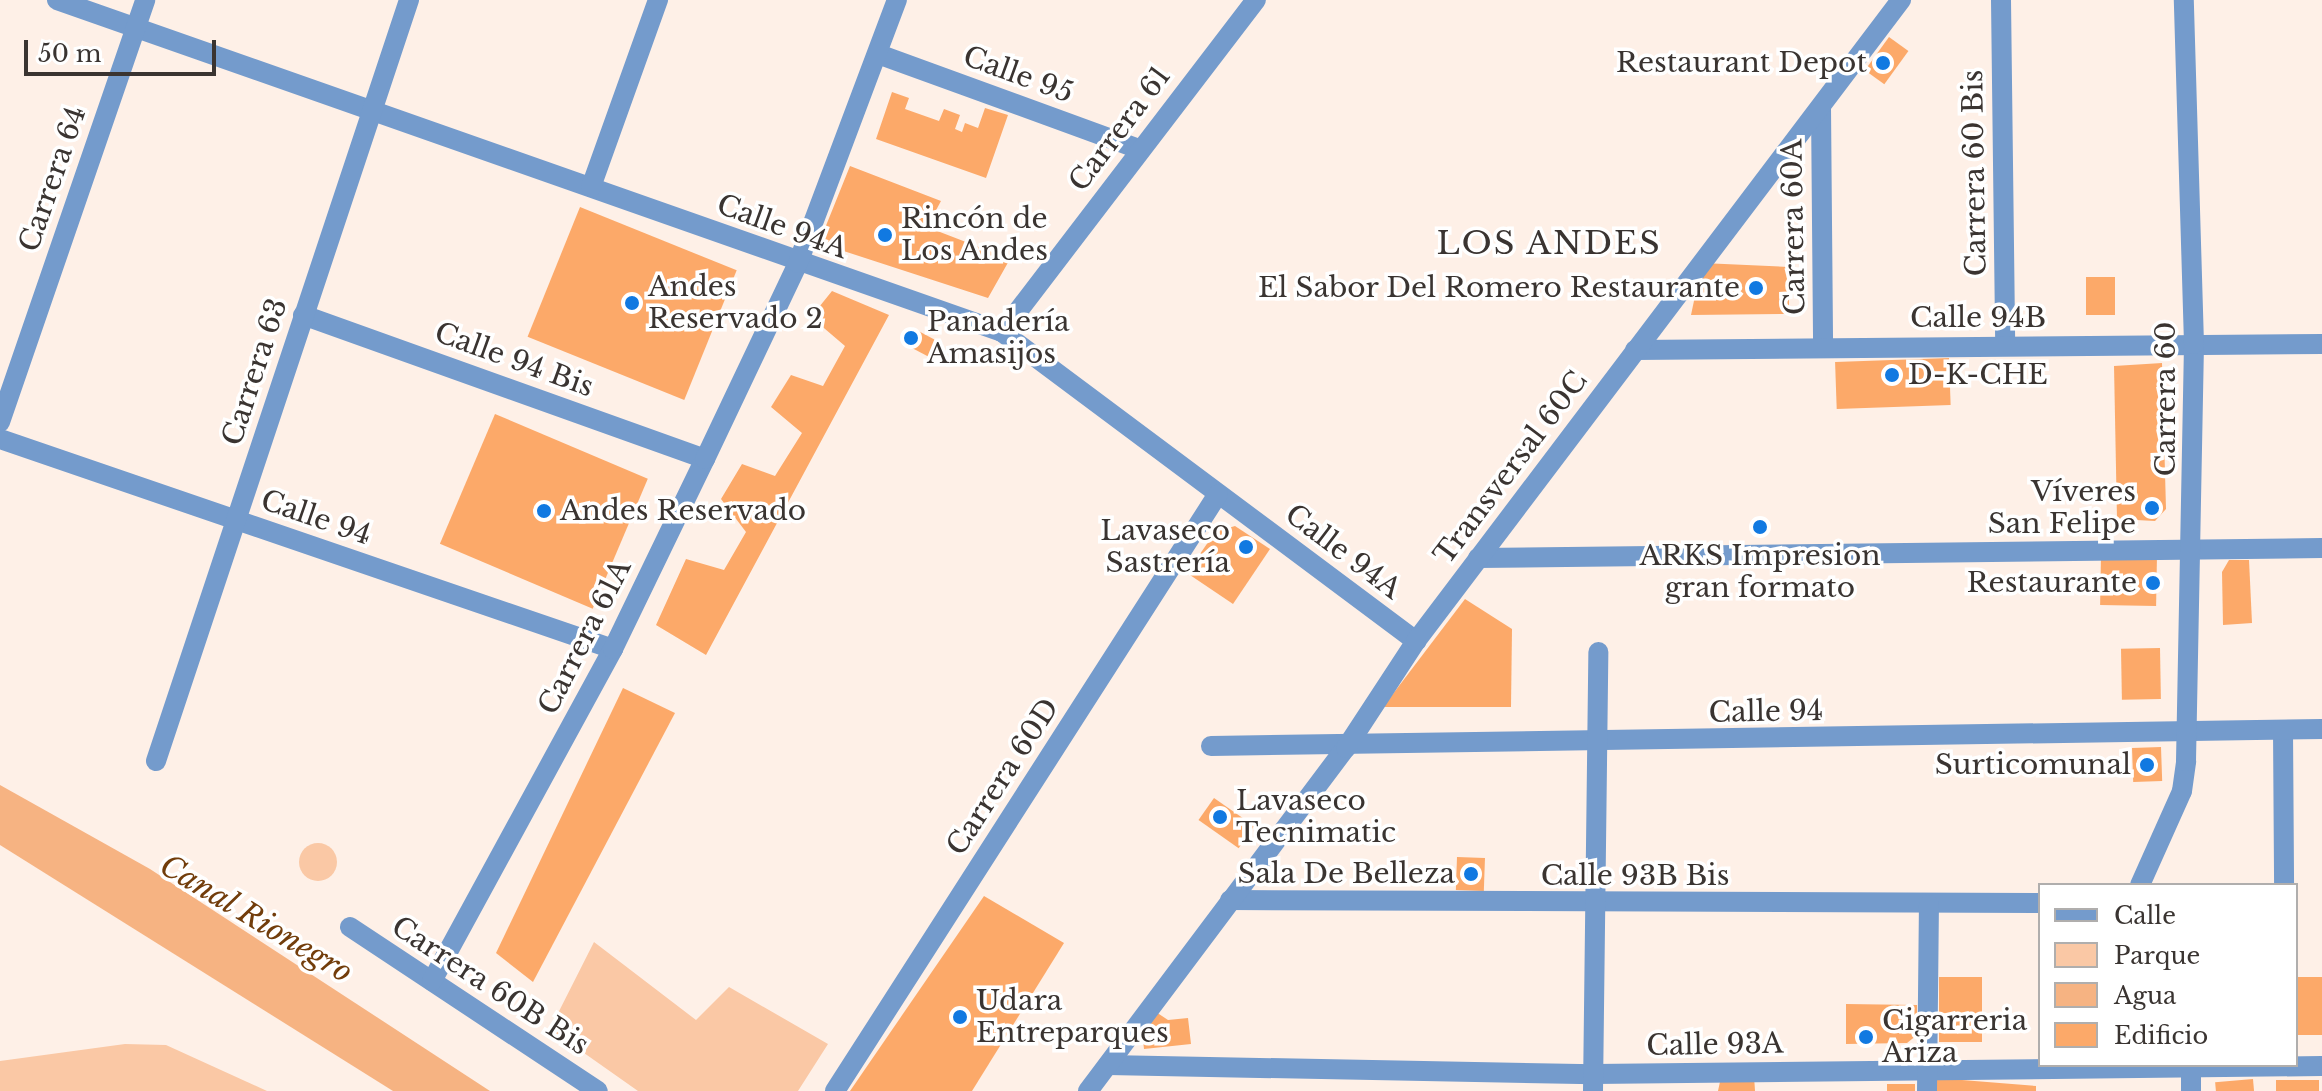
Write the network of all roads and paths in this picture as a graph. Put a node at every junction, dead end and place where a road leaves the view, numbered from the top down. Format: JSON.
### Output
{"nodes":[{"id":1,"x":57,"y":0,"type":"edge"},
{"id":2,"x":145,"y":0,"type":"edge"},
{"id":3,"x":409,"y":0,"type":"edge"},
{"id":4,"x":658,"y":0,"type":"edge"},
{"id":5,"x":897,"y":0,"type":"edge"},
{"id":6,"x":1256,"y":0,"type":"edge"},
{"id":7,"x":1901,"y":0,"type":"edge"},
{"id":8,"x":2001,"y":0,"type":"edge"},
{"id":9,"x":2184,"y":0,"type":"edge"},
{"id":10,"x":135,"y":26,"type":"junction"},
{"id":11,"x":878,"y":54,"type":"junction"},
{"id":12,"x":373,"y":105,"type":"junction"},
{"id":13,"x":1821,"y":107,"type":"junction"},
{"id":14,"x":1139,"y":149,"type":"junction"},
{"id":15,"x":591,"y":187,"type":"junction"},
{"id":16,"x":798,"y":263,"type":"junction"},
{"id":17,"x":303,"y":315,"type":"junction"},
{"id":18,"x":1002,"y":332,"type":"junction"},
{"id":19,"x":2194,"y":344,"type":"junction"},
{"id":20,"x":2322,"y":344,"type":"edge"},
{"id":21,"x":2005,"y":346,"type":"junction"},
{"id":22,"x":1823,"y":347,"type":"junction"},
{"id":23,"x":1635,"y":350,"type":"junction"},
{"id":24,"x":0,"y":422,"type":"edge"},
{"id":25,"x":0,"y":439,"type":"edge"},
{"id":26,"x":705,"y":459,"type":"junction"},
{"id":27,"x":1218,"y":494,"type":"junction"},
{"id":28,"x":237,"y":520,"type":"junction"},
{"id":29,"x":2322,"y":548,"type":"edge"},
{"id":30,"x":2194,"y":551,"type":"junction"},
{"id":31,"x":1478,"y":558,"type":"junction"},
{"id":32,"x":1416,"y":641,"type":"junction"},
{"id":33,"x":613,"y":649,"type":"junction"},
{"id":34,"x":1598,"y":652,"type":"dead end"},
{"id":35,"x":2187,"y":729,"type":"junction"},
{"id":36,"x":2322,"y":729,"type":"edge"},
{"id":37,"x":2283,"y":730,"type":"junction"},
{"id":38,"x":1600,"y":744,"type":"junction"},
{"id":39,"x":1211,"y":746,"type":"dead end"},
{"id":40,"x":1346,"y":748,"type":"junction"},
{"id":41,"x":156,"y":761,"type":"dead end"},
{"id":42,"x":2141,"y":883,"type":"edge"},
{"id":43,"x":2284,"y":883,"type":"edge"},
{"id":44,"x":1230,"y":900,"type":"junction"},
{"id":45,"x":2038,"y":903,"type":"edge"},
{"id":46,"x":1597,"y":904,"type":"junction"},
{"id":47,"x":1929,"y":905,"type":"junction"},
{"id":48,"x":350,"y":927,"type":"dead end"},
{"id":49,"x":432,"y":981,"type":"junction"},
{"id":50,"x":1108,"y":1065,"type":"junction"},
{"id":51,"x":2298,"y":1066,"type":"edge"},
{"id":52,"x":2322,"y":1066,"type":"edge"},
{"id":53,"x":2279,"y":1067,"type":"edge"},
{"id":54,"x":2137,"y":1068,"type":"edge"},
{"id":55,"x":1931,"y":1070,"type":"junction"},
{"id":56,"x":2191,"y":1081,"type":"edge"},
{"id":57,"x":1594,"y":1083,"type":"edge"},
{"id":58,"x":598,"y":1091,"type":"edge"},
{"id":59,"x":835,"y":1091,"type":"edge"},
{"id":60,"x":1088,"y":1091,"type":"edge"},
{"id":61,"x":1927,"y":1091,"type":"edge"}],
"edges":[{"from":1,"to":10,"type":"street","name":"Calle 94A"},
{"from":2,"to":10,"type":"street","name":"Carrera 64"},
{"from":3,"to":12,"type":"street","name":"Carrera 63"},
{"from":4,"to":15,"type":"street"},
{"from":5,"to":11,"type":"street","name":"Carrera 61A"},
{"from":6,"to":14,"type":"street","name":"Carrera 61"},
{"from":7,"to":13,"type":"street","name":"Transversal 60C"},
{"from":8,"to":21,"type":"street","name":"Carrera 60 Bis"},
{"from":9,"to":19,"type":"street","name":"Carrera 60"},
{"from":10,"to":12,"type":"street","name":"Calle 94A"},
{"from":10,"to":24,"type":"street","name":"Carrera 64"},
{"from":11,"to":14,"type":"street","name":"Calle 95"},
{"from":11,"to":16,"type":"street","name":"Carrera 61A"},
{"from":12,"to":15,"type":"street","name":"Calle 94A"},
{"from":12,"to":17,"type":"street","name":"Carrera 63"},
{"from":13,"to":22,"type":"street","name":"Carrera 60A"},
{"from":13,"to":23,"type":"street","name":"Transversal 60C"},
{"from":14,"to":18,"type":"street","name":"Carrera 61"},
{"from":15,"to":16,"type":"street","name":"Calle 94A"},
{"from":16,"to":18,"type":"street","name":"Calle 94A"},
{"from":16,"to":26,"type":"street","name":"Carrera 61A"},
{"from":17,"to":26,"type":"street","name":"Calle 94 Bis"},
{"from":17,"to":28,"type":"street","name":"Carrera 63"},
{"from":18,"to":27,"type":"street","name":"Calle 94A"},
{"from":19,"to":20,"type":"street","name":"Calle 94B"},
{"from":19,"to":21,"type":"street","name":"Calle 94B"},
{"from":19,"to":30,"type":"street","name":"Carrera 60"},
{"from":21,"to":22,"type":"street","name":"Calle 94B"},
{"from":22,"to":23,"type":"street","name":"Calle 94B"},
{"from":23,"to":31,"type":"street","name":"Transversal 60C"},
{"from":25,"to":28,"type":"street","name":"Calle 94"},
{"from":26,"to":33,"type":"street","name":"Carrera 61A"},
{"from":27,"to":32,"type":"street","name":"Calle 94A"},
{"from":27,"to":59,"type":"street","name":"Carrera 60D"},
{"from":28,"to":33,"type":"street","name":"Calle 94"},
{"from":28,"to":41,"type":"street","name":"Carrera 63"},
{"from":29,"to":30,"type":"street"},
{"from":30,"to":31,"type":"street"},
{"from":30,"to":35,"type":"street","name":"Carrera 60"},
{"from":31,"to":32,"type":"street","name":"Transversal 60C"},
{"from":32,"to":40,"type":"street","name":"Transversal 60C"},
{"from":33,"to":49,"type":"street","name":"Carrera 61A"},
{"from":34,"to":38,"type":"street"},
{"from":35,"to":37,"type":"street","name":"Calle 94"},
{"from":35,"to":38,"type":"street","name":"Calle 94"},
{"from":35,"to":42,"type":"street","name":"Carrera 60"},
{"from":36,"to":37,"type":"street","name":"Calle 94"},
{"from":37,"to":43,"type":"street"},
{"from":38,"to":40,"type":"street","name":"Calle 94"},
{"from":38,"to":46,"type":"street"},
{"from":39,"to":40,"type":"street","name":"Calle 94"},
{"from":40,"to":44,"type":"street","name":"Transversal 60C"},
{"from":44,"to":46,"type":"street","name":"Calle 93B Bis"},
{"from":44,"to":50,"type":"street","name":"Transversal 60C"},
{"from":45,"to":47,"type":"street","name":"Calle 93B Bis"},
{"from":46,"to":47,"type":"street","name":"Calle 93B Bis"},
{"from":46,"to":57,"type":"street"},
{"from":47,"to":55,"type":"street"},
{"from":48,"to":49,"type":"street","name":"Carrera 60B Bis"},
{"from":49,"to":58,"type":"street","name":"Carrera 60B Bis"},
{"from":50,"to":57,"type":"street","name":"Calle 93A"},
{"from":50,"to":60,"type":"street","name":"Transversal 60C"},
{"from":51,"to":52,"type":"street","name":"Calle 93A"},
{"from":53,"to":56,"type":"street","name":"Calle 93A"},
{"from":54,"to":55,"type":"street","name":"Calle 93A"},
{"from":54,"to":56,"type":"street","name":"Calle 93A"},
{"from":55,"to":57,"type":"street","name":"Calle 93A"},
{"from":55,"to":61,"type":"street"}]}
